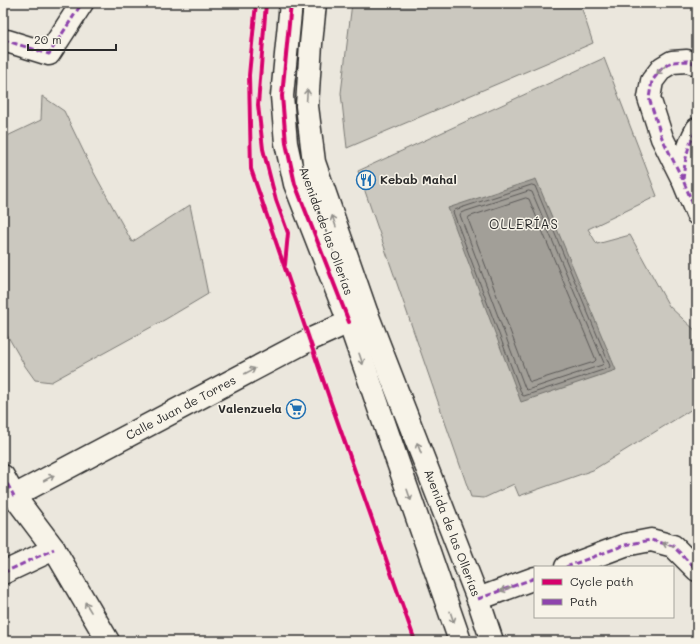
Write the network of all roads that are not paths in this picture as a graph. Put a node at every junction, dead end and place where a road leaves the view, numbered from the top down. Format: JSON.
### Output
{"nodes":[{"id":1,"x":82,"y":3,"type":"edge"},
{"id":2,"x":291,"y":3,"type":"edge"},
{"id":3,"x":315,"y":3,"type":"edge"},
{"id":4,"x":5,"y":41,"type":"edge"},
{"id":5,"x":697,"y":64,"type":"edge"},
{"id":6,"x":697,"y":129,"type":"edge"},
{"id":7,"x":683,"y":180,"type":"junction"},
{"id":8,"x":697,"y":214,"type":"edge"},
{"id":9,"x":358,"y":318,"type":"junction"},
{"id":10,"x":3,"y":476,"type":"edge"},
{"id":11,"x":14,"y":496,"type":"junction"},
{"id":12,"x":54,"y":549,"type":"junction"},
{"id":13,"x":569,"y":566,"type":"edge"},
{"id":14,"x":697,"y":570,"type":"edge"},
{"id":15,"x":3,"y":573,"type":"edge"},
{"id":16,"x":534,"y":578,"type":"edge"},
{"id":17,"x":478,"y":599,"type":"junction"},
{"id":18,"x":108,"y":641,"type":"edge"},
{"id":19,"x":460,"y":641,"type":"edge"},
{"id":20,"x":492,"y":641,"type":"edge"}],
"edges":[{"from":1,"to":4,"type":"main road"},
{"from":2,"to":9,"type":"main road","name":"Avenida de las Ollerías"},
{"from":9,"to":3,"type":"main road","name":"Avenida de las Ollerías","one_way":true},
{"from":5,"to":7,"type":"main road","one_way":true},
{"from":6,"to":7,"type":"main road"},
{"from":7,"to":8,"type":"main road"},
{"from":11,"to":9,"type":"main road","name":"Calle Juan de Torres","one_way":true},
{"from":17,"to":9,"type":"main road","name":"Avenida de las Ollerías","one_way":true},
{"from":9,"to":19,"type":"main road","name":"Avenida de las Ollerías","one_way":true},
{"from":10,"to":11,"type":"main road"},
{"from":11,"to":12,"type":"main road"},
{"from":12,"to":15,"type":"main road"},
{"from":18,"to":12,"type":"main road","one_way":true},
{"from":14,"to":13,"type":"main road","one_way":true},
{"from":16,"to":17,"type":"main road","one_way":true},
{"from":17,"to":20,"type":"main road","name":"Avenida de las Ollerías"}]}
